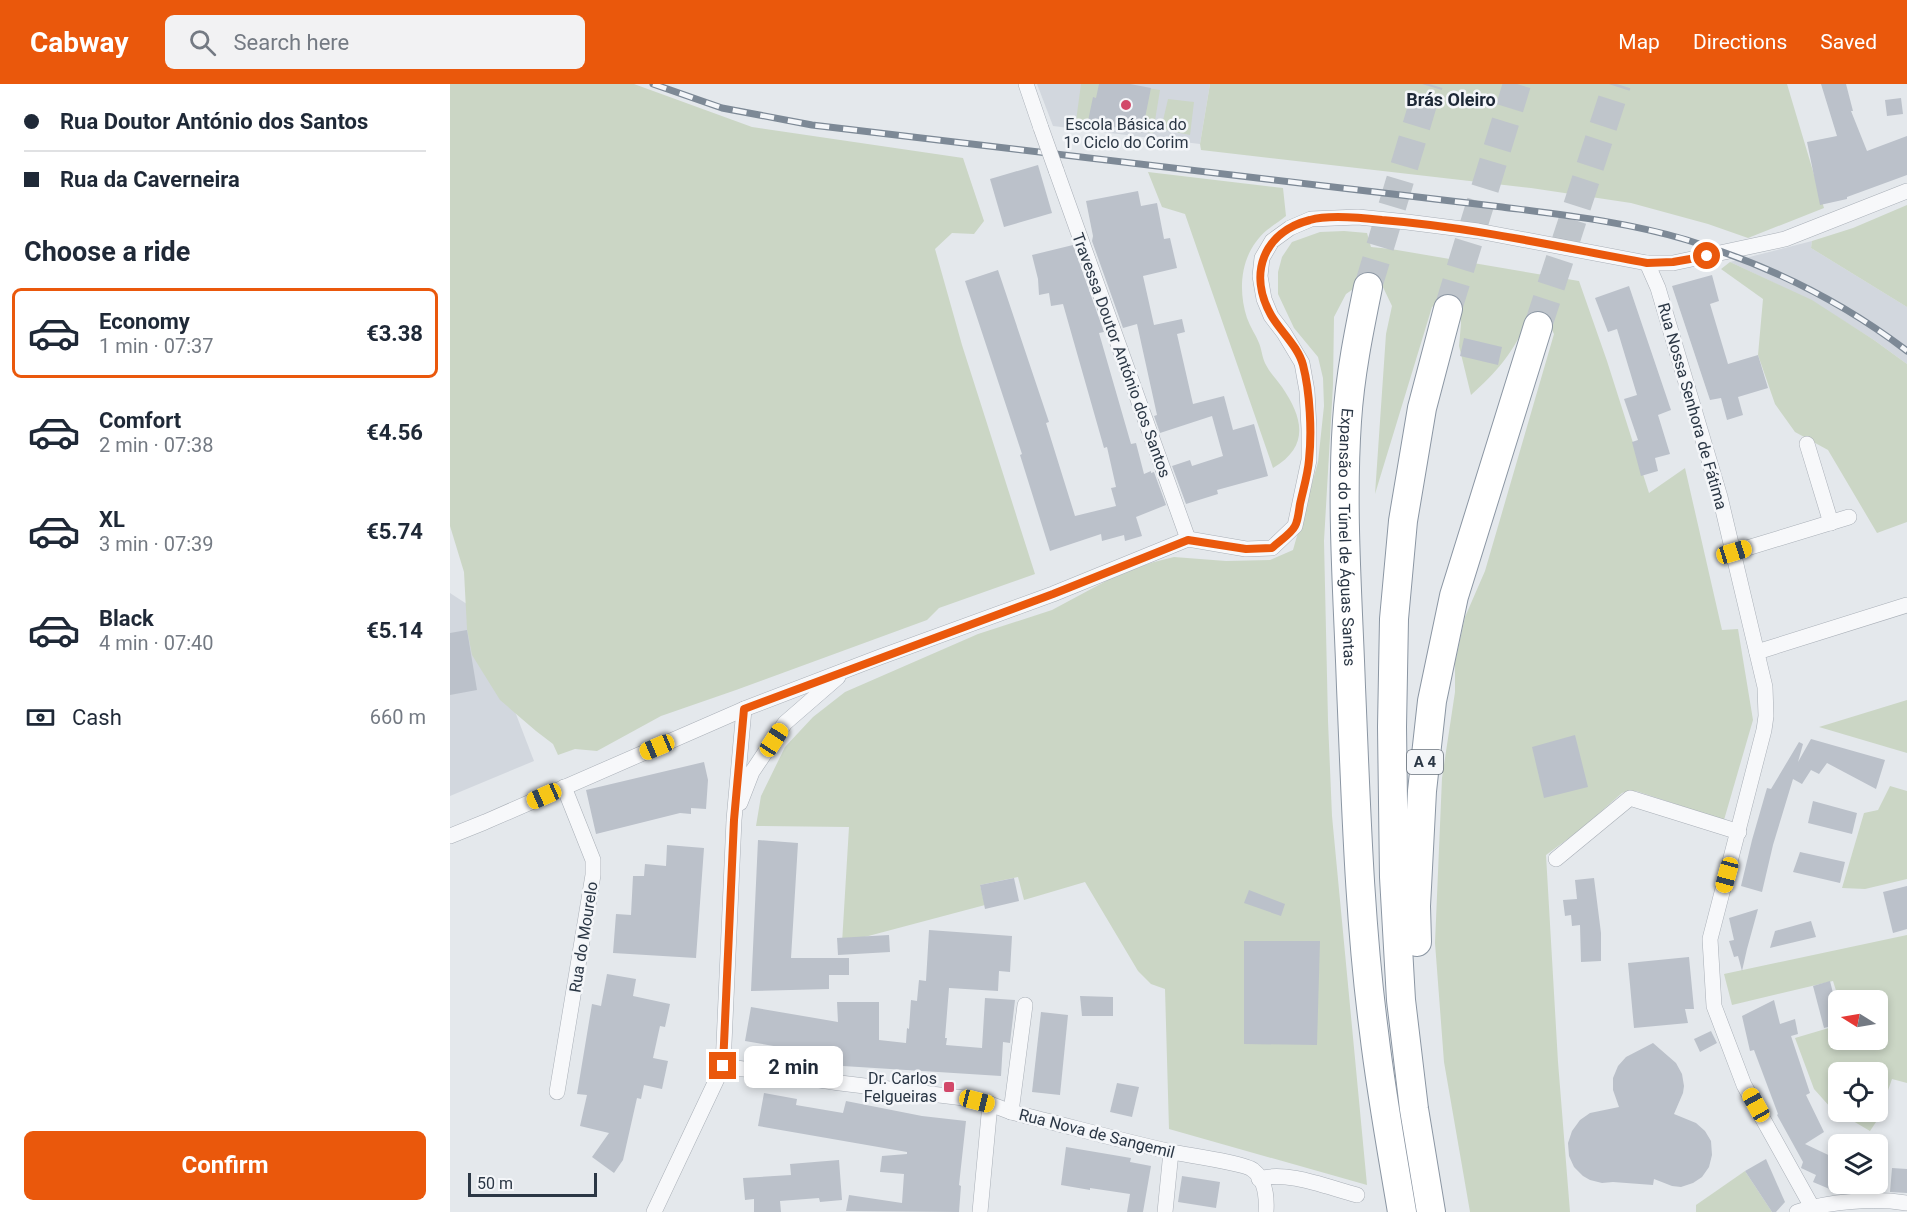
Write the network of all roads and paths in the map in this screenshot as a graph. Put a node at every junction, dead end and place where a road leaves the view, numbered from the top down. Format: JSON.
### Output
{"nodes":[{"id":1,"x":1026,"y":84,"type":"edge"},
{"id":2,"x":1907,"y":191,"type":"edge"},
{"id":3,"x":1647,"y":263,"type":"junction"},
{"id":4,"x":1368,"y":287,"type":"tunnel mouth"},
{"id":5,"x":1448,"y":309,"type":"tunnel mouth"},
{"id":6,"x":1538,"y":326,"type":"tunnel mouth"},
{"id":7,"x":1807,"y":444,"type":"dead end"},
{"id":8,"x":1849,"y":517,"type":"dead end"},
{"id":9,"x":1831,"y":523,"type":"junction"},
{"id":10,"x":1188,"y":540,"type":"junction"},
{"id":11,"x":1734,"y":552,"type":"junction"},
{"id":12,"x":1907,"y":605,"type":"edge"},
{"id":13,"x":1757,"y":652,"type":"junction"},
{"id":14,"x":846,"y":670,"type":"junction"},
{"id":15,"x":744,"y":709,"type":"junction"},
{"id":16,"x":564,"y":787,"type":"junction"},
{"id":17,"x":734,"y":820,"type":"junction"},
{"id":18,"x":1739,"y":832,"type":"junction"},
{"id":19,"x":450,"y":836,"type":"edge"},
{"id":20,"x":1556,"y":858,"type":"dead end"},
{"id":21,"x":1025,"y":1005,"type":"dead end"},
{"id":22,"x":723,"y":1066,"type":"junction"},
{"id":23,"x":557,"y":1092,"type":"dead end"},
{"id":24,"x":990,"y":1104,"type":"junction"},
{"id":25,"x":1011,"y":1112,"type":"junction"},
{"id":26,"x":1171,"y":1152,"type":"junction"},
{"id":27,"x":1260,"y":1179,"type":"junction"},
{"id":28,"x":1357,"y":1196,"type":"dead end"},
{"id":29,"x":1907,"y":1203,"type":"edge"},
{"id":30,"x":1804,"y":1210,"type":"edge"},
{"id":31,"x":654,"y":1212,"type":"edge"},
{"id":32,"x":980,"y":1212,"type":"edge"},
{"id":33,"x":1165,"y":1212,"type":"edge"},
{"id":34,"x":1266,"y":1212,"type":"edge"},
{"id":35,"x":1402,"y":1212,"type":"edge"},
{"id":36,"x":1431,"y":1212,"type":"edge"},
{"id":37,"x":1447,"y":1212,"type":"edge"}],
"edges":[{"from":1,"to":10,"type":"street","name":"Travessa Doutor António dos Santos","bridge":true},
{"from":2,"to":3,"type":"street"},
{"from":3,"to":10,"type":"street"},
{"from":3,"to":11,"type":"street","name":"Rua Nossa Senhora de Fátima"},
{"from":4,"to":35,"type":"highway","name":"Expansão do Túnel de Águas Santas"},
{"from":5,"to":36,"type":"highway","number":"A 4"},
{"from":6,"to":37,"type":"highway","number":"A 4"},
{"from":7,"to":9,"type":"street"},
{"from":8,"to":9,"type":"street"},
{"from":9,"to":11,"type":"street"},
{"from":10,"to":14,"type":"street"},
{"from":11,"to":13,"type":"street","name":"Rua Nossa Senhora de Fátima"},
{"from":12,"to":13,"type":"street"},
{"from":13,"to":18,"type":"street","name":"Rua Nossa Senhora de Fátima"},
{"from":14,"to":15,"type":"street"},
{"from":14,"to":17,"type":"street"},
{"from":15,"to":16,"type":"street"},
{"from":15,"to":17,"type":"street"},
{"from":16,"to":19,"type":"street"},
{"from":16,"to":23,"type":"street","name":"Rua do Mourelo"},
{"from":17,"to":22,"type":"street"},
{"from":18,"to":20,"type":"street"},
{"from":18,"to":30,"type":"street","name":"Rua Nossa Senhora de Fátima"},
{"from":21,"to":25,"type":"street"},
{"from":22,"to":24,"type":"street","name":"Rua Nova de Sangemil"},
{"from":22,"to":31,"type":"street"},
{"from":24,"to":25,"type":"street","name":"Rua Nova de Sangemil"},
{"from":24,"to":32,"type":"street"},
{"from":25,"to":26,"type":"street","name":"Rua Nova de Sangemil"},
{"from":26,"to":27,"type":"street","name":"Rua Nova de Sangemil"},
{"from":26,"to":33,"type":"street"},
{"from":27,"to":28,"type":"street"},
{"from":27,"to":34,"type":"street"},
{"from":29,"to":30,"type":"street"}]}
